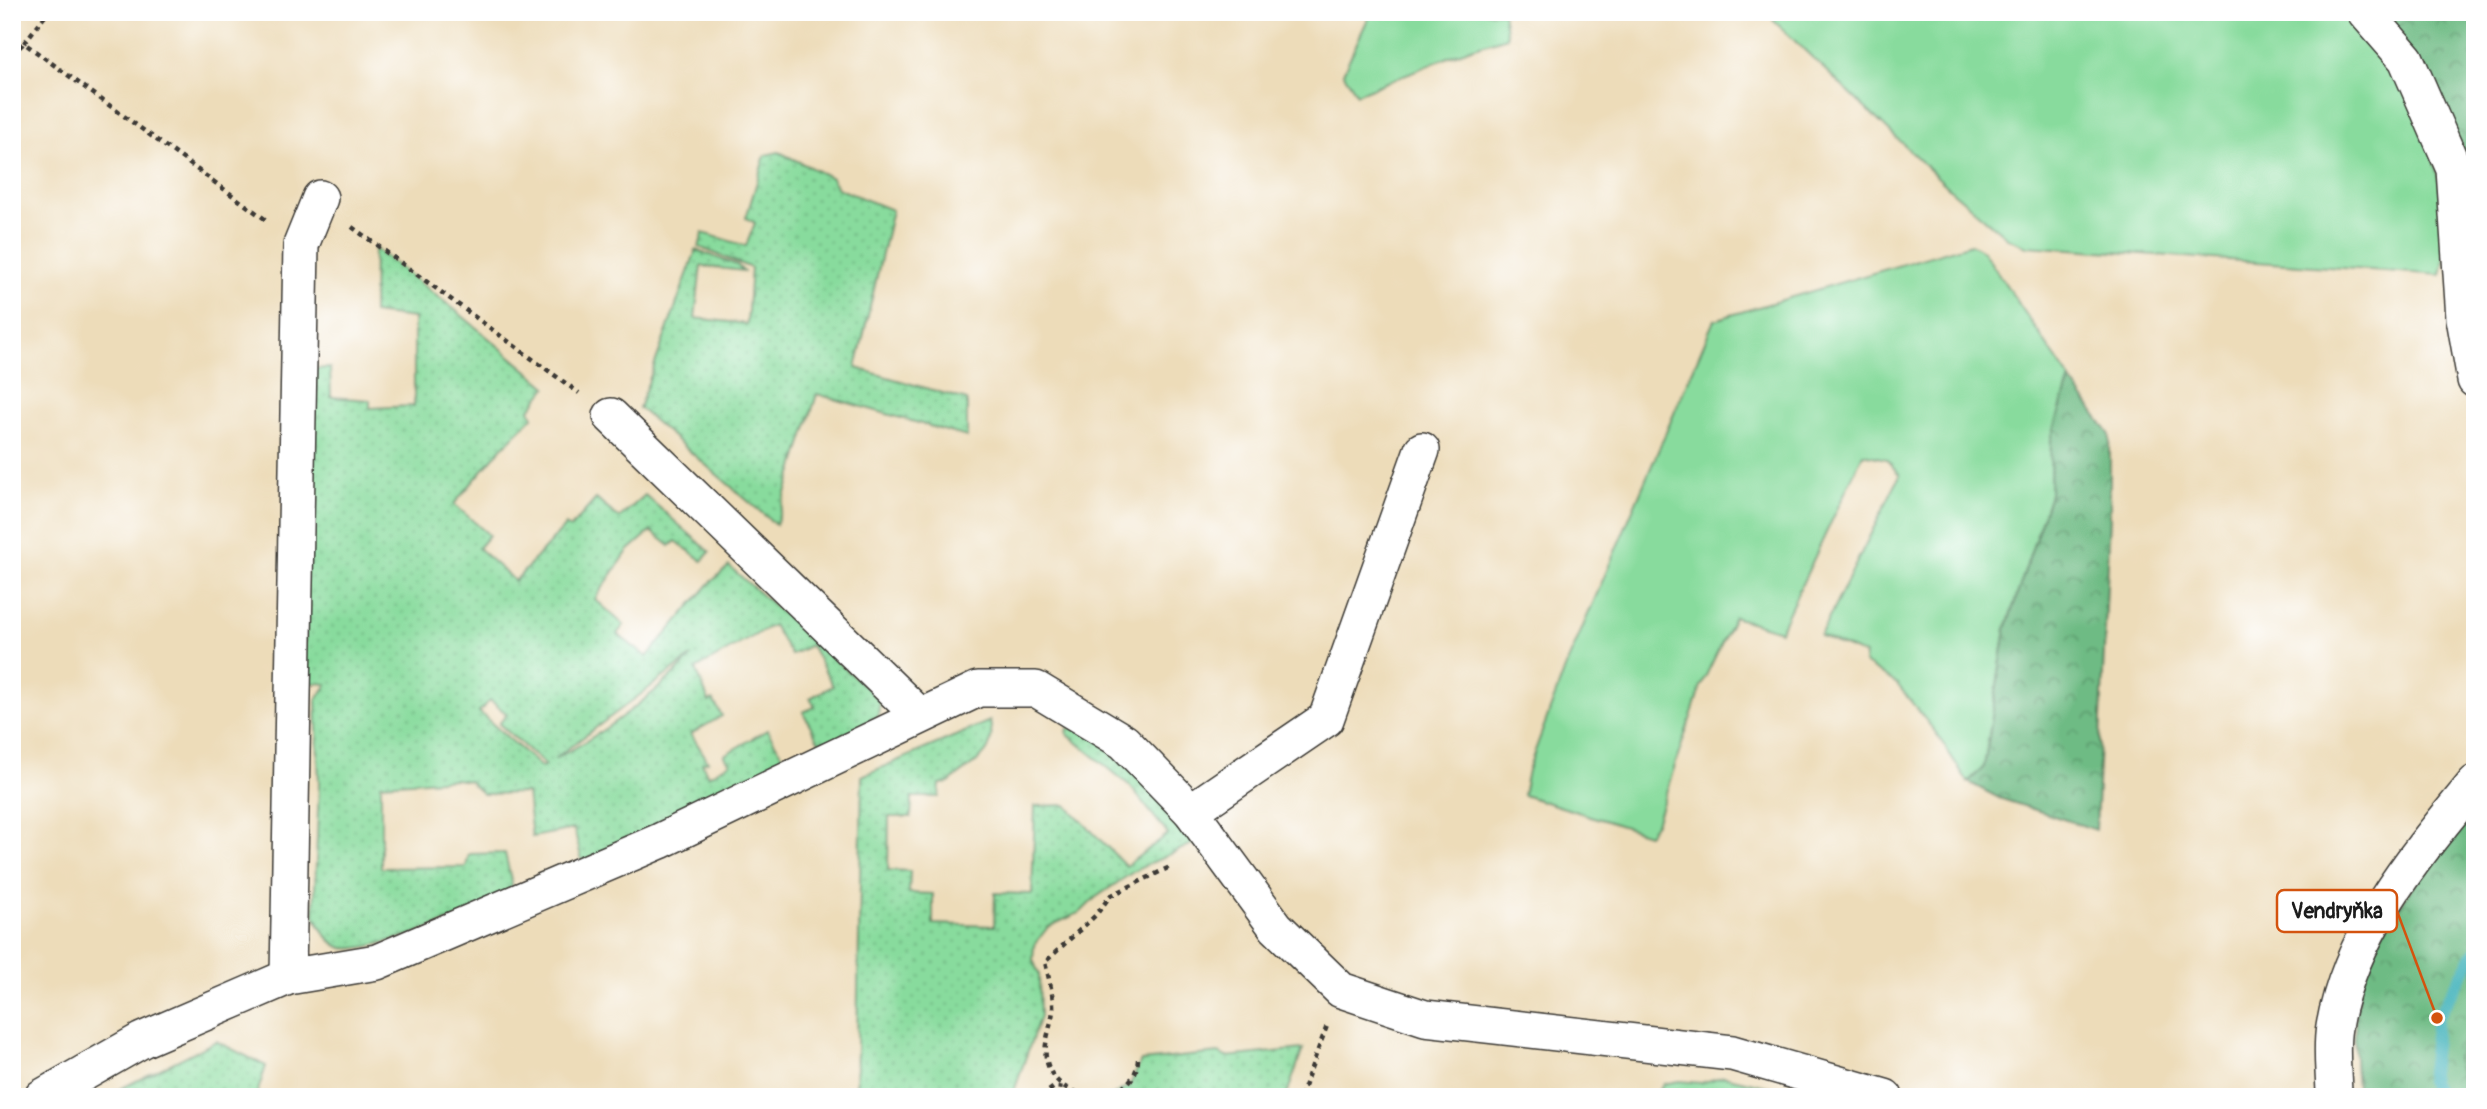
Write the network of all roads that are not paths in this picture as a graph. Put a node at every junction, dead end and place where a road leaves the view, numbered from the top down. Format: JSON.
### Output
{"nodes":[{"id":1,"x":2365,"y":12,"type":"edge"},
{"id":2,"x":320,"y":198,"type":"road end"},
{"id":3,"x":2475,"y":380,"type":"edge"},
{"id":4,"x":611,"y":416,"type":"road end"},
{"id":5,"x":1422,"y":450,"type":"dead end"},
{"id":6,"x":919,"y":715,"type":"junction"},
{"id":7,"x":2475,"y":783,"type":"edge"},
{"id":8,"x":1191,"y":811,"type":"junction"},
{"id":9,"x":288,"y":977,"type":"junction"},
{"id":10,"x":42,"y":1097,"type":"edge"},
{"id":11,"x":1885,"y":1097,"type":"edge"},
{"id":12,"x":2333,"y":1097,"type":"edge"}],
"edges":[{"from":1,"to":3,"type":"street"},
{"from":2,"to":9,"type":"street"},
{"from":4,"to":6,"type":"street"},
{"from":5,"to":8,"type":"street"},
{"from":6,"to":8,"type":"street"},
{"from":6,"to":9,"type":"street"},
{"from":7,"to":12,"type":"street"},
{"from":8,"to":11,"type":"street"},
{"from":9,"to":10,"type":"street"}]}
